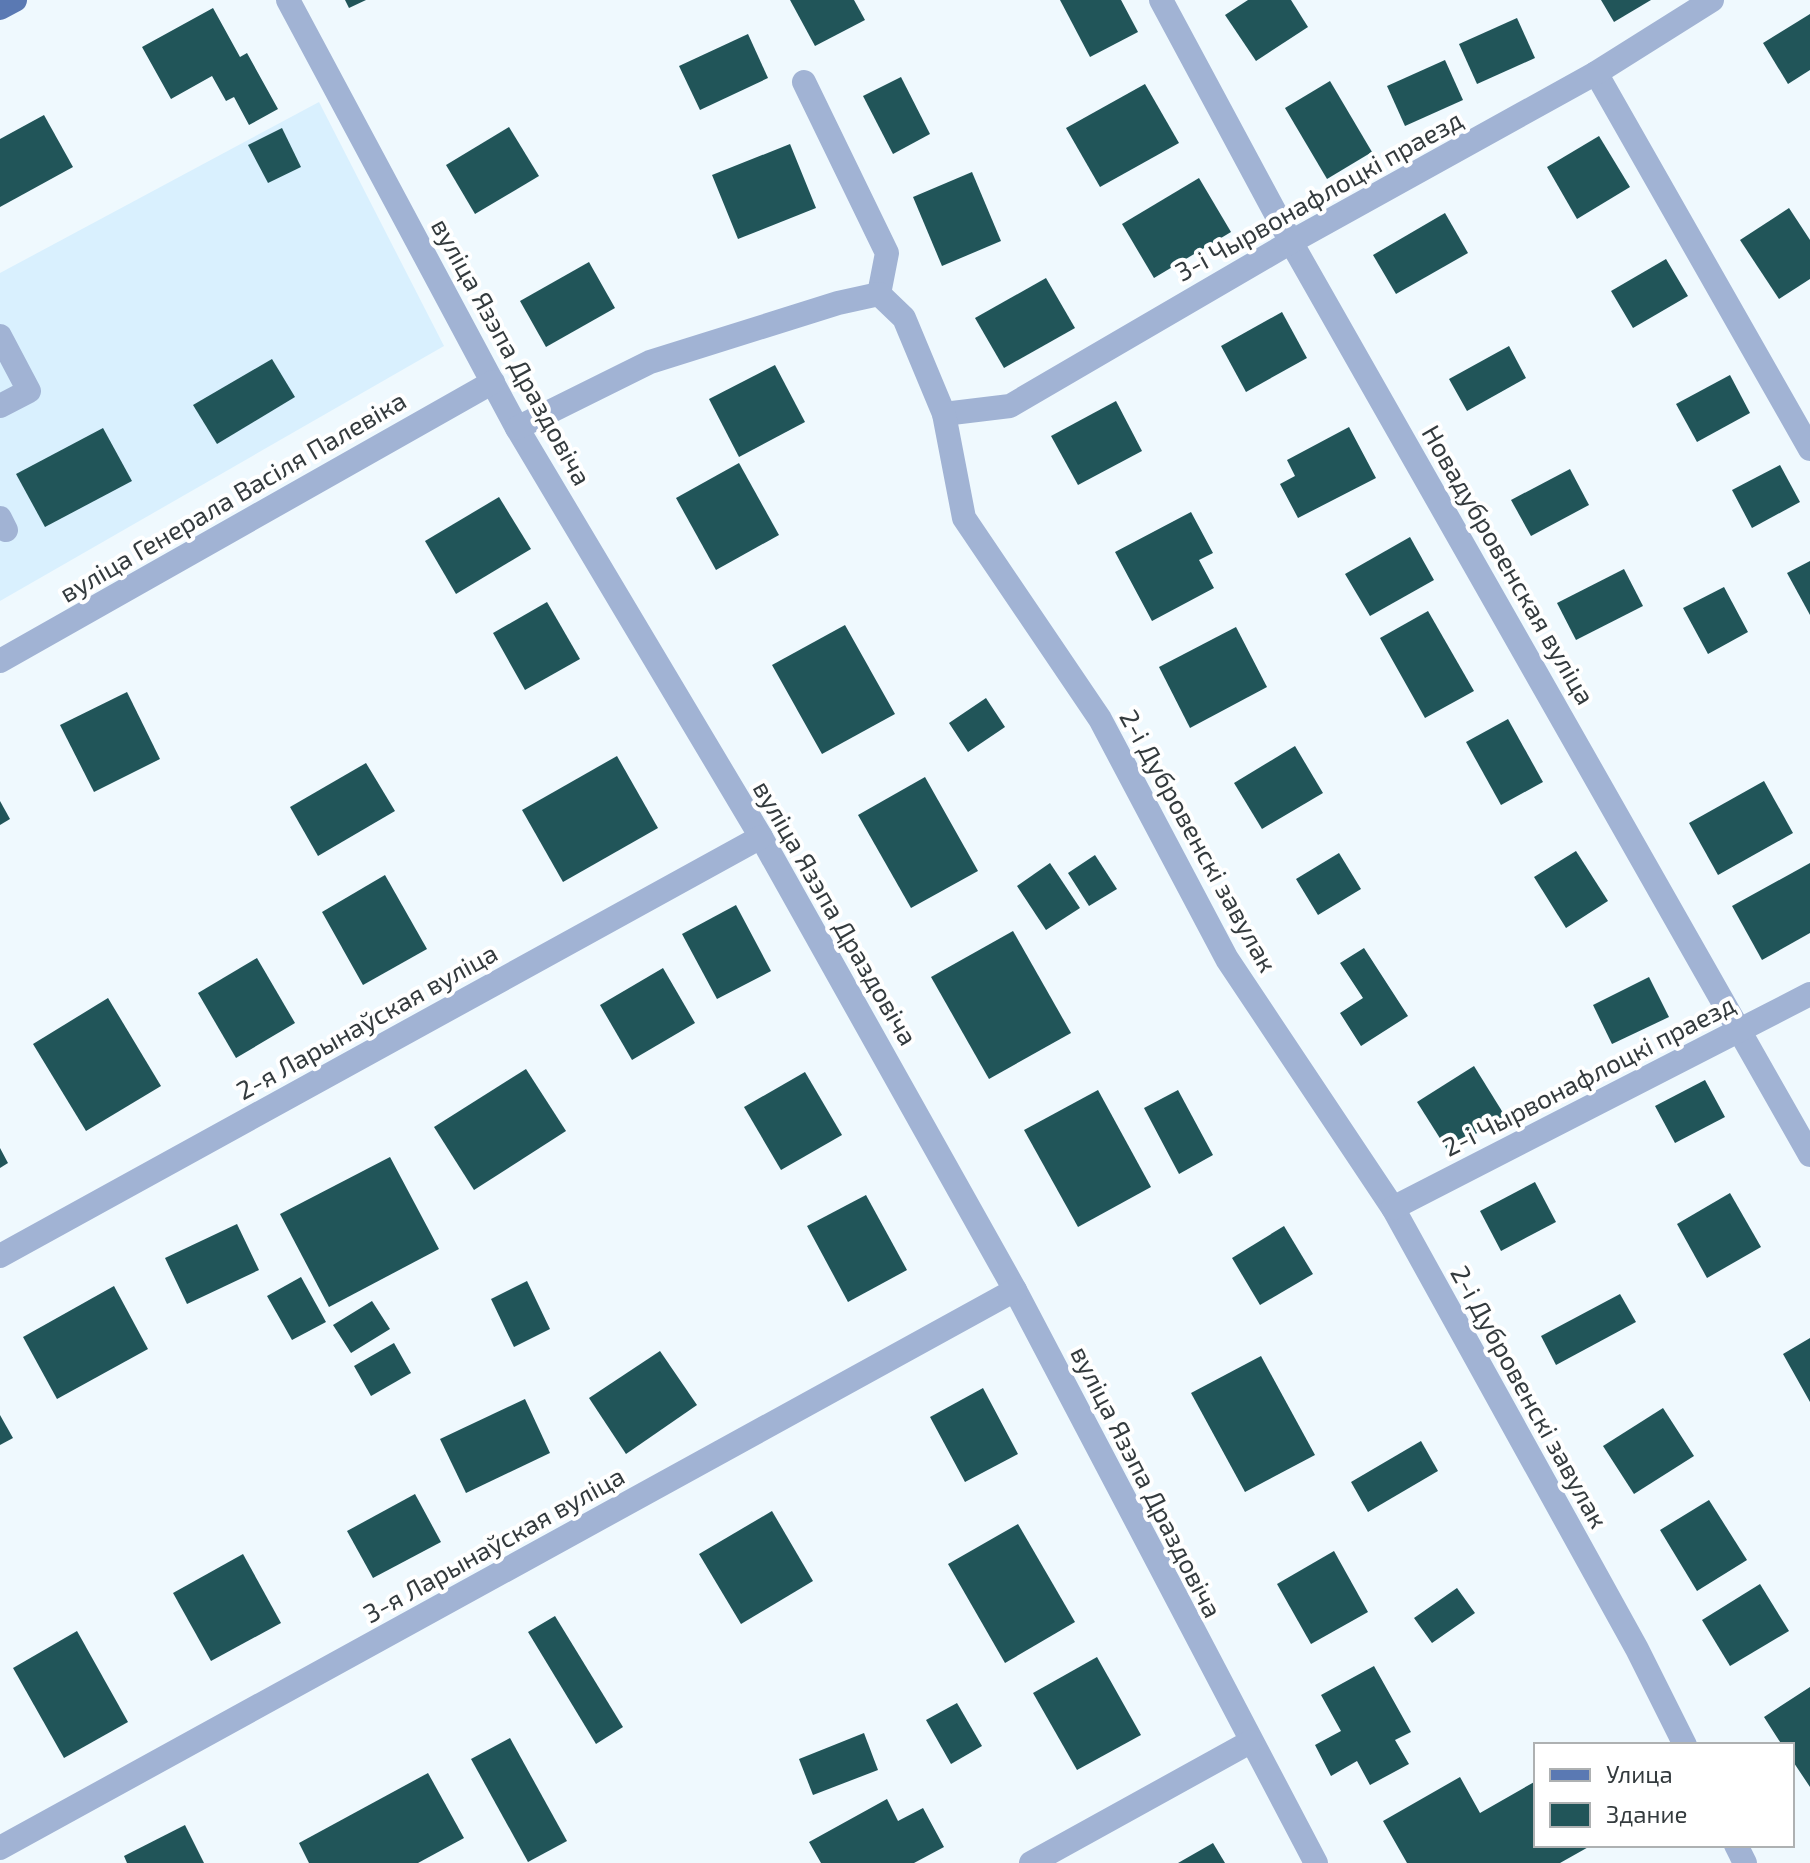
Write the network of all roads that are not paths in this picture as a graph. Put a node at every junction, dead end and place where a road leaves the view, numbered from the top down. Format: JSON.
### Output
{"nodes":[{"id":1,"x":15,"y":0,"type":"edge"},
{"id":2,"x":288,"y":0,"type":"edge"},
{"id":3,"x":1161,"y":0,"type":"edge"},
{"id":4,"x":1712,"y":0,"type":"edge"},
{"id":5,"x":0,"y":8,"type":"edge"},
{"id":6,"x":1596,"y":73,"type":"junction"},
{"id":7,"x":804,"y":82,"type":"dead end"},
{"id":8,"x":1291,"y":242,"type":"junction"},
{"id":9,"x":879,"y":294,"type":"junction"},
{"id":10,"x":0,"y":336,"type":"edge"},
{"id":11,"x":493,"y":382,"type":"junction"},
{"id":12,"x":0,"y":406,"type":"edge"},
{"id":13,"x":944,"y":414,"type":"junction"},
{"id":14,"x":517,"y":428,"type":"junction"},
{"id":15,"x":1810,"y":449,"type":"edge"},
{"id":16,"x":0,"y":661,"type":"edge"},
{"id":17,"x":761,"y":837,"type":"junction"},
{"id":18,"x":1810,"y":994,"type":"edge"},
{"id":19,"x":1741,"y":1030,"type":"junction"},
{"id":20,"x":1810,"y":1155,"type":"edge"},
{"id":21,"x":1393,"y":1208,"type":"junction"},
{"id":22,"x":0,"y":1256,"type":"edge"},
{"id":23,"x":1015,"y":1290,"type":"junction"},
{"id":24,"x":1250,"y":1742,"type":"junction"},
{"id":25,"x":1684,"y":1743,"type":"edge"},
{"id":26,"x":0,"y":1848,"type":"edge"},
{"id":27,"x":1031,"y":1863,"type":"edge"},
{"id":28,"x":1316,"y":1863,"type":"edge"}],
"edges":[{"from":1,"to":5,"type":"main road"},
{"from":2,"to":11,"type":"street","name":"вуліца Язэпа Драздовіча"},
{"from":3,"to":8,"type":"street","name":"Новадубровенская вуліца"},
{"from":4,"to":6,"type":"street","name":"3-і Чырвонафлоцкі праезд"},
{"from":6,"to":8,"type":"street","name":"3-і Чырвонафлоцкі праезд"},
{"from":6,"to":15,"type":"street"},
{"from":7,"to":9,"type":"street"},
{"from":8,"to":13,"type":"street","name":"3-і Чырвонафлоцкі праезд"},
{"from":8,"to":19,"type":"street","name":"Новадубровенская вуліца"},
{"from":9,"to":13,"type":"street","name":"2-і Дубровенскі завулак"},
{"from":9,"to":14,"type":"street"},
{"from":10,"to":12,"type":"street"},
{"from":11,"to":14,"type":"street","name":"вуліца Язэпа Драздовіча"},
{"from":11,"to":16,"type":"street","name":"вуліца Генерала Васіля Палевіка"},
{"from":13,"to":21,"type":"street","name":"2-і Дубровенскі завулак"},
{"from":14,"to":17,"type":"street","name":"вуліца Язэпа Драздовіча"},
{"from":17,"to":22,"type":"street","name":"2-я Ларынаўская вуліца"},
{"from":17,"to":23,"type":"street","name":"вуліца Язэпа Драздовіча"},
{"from":18,"to":19,"type":"street","name":"2-і Чырвонафлоцкі праезд"},
{"from":19,"to":20,"type":"street","name":"Новадубровенская вуліца"},
{"from":19,"to":21,"type":"street","name":"2-і Чырвонафлоцкі праезд"},
{"from":21,"to":25,"type":"street","name":"2-і Дубровенскі завулак"},
{"from":23,"to":24,"type":"street","name":"вуліца Язэпа Драздовіча"},
{"from":23,"to":26,"type":"street","name":"3-я Ларынаўская вуліца"},
{"from":24,"to":27,"type":"street"},
{"from":24,"to":28,"type":"street","name":"вуліца Язэпа Драздовіча"}]}
